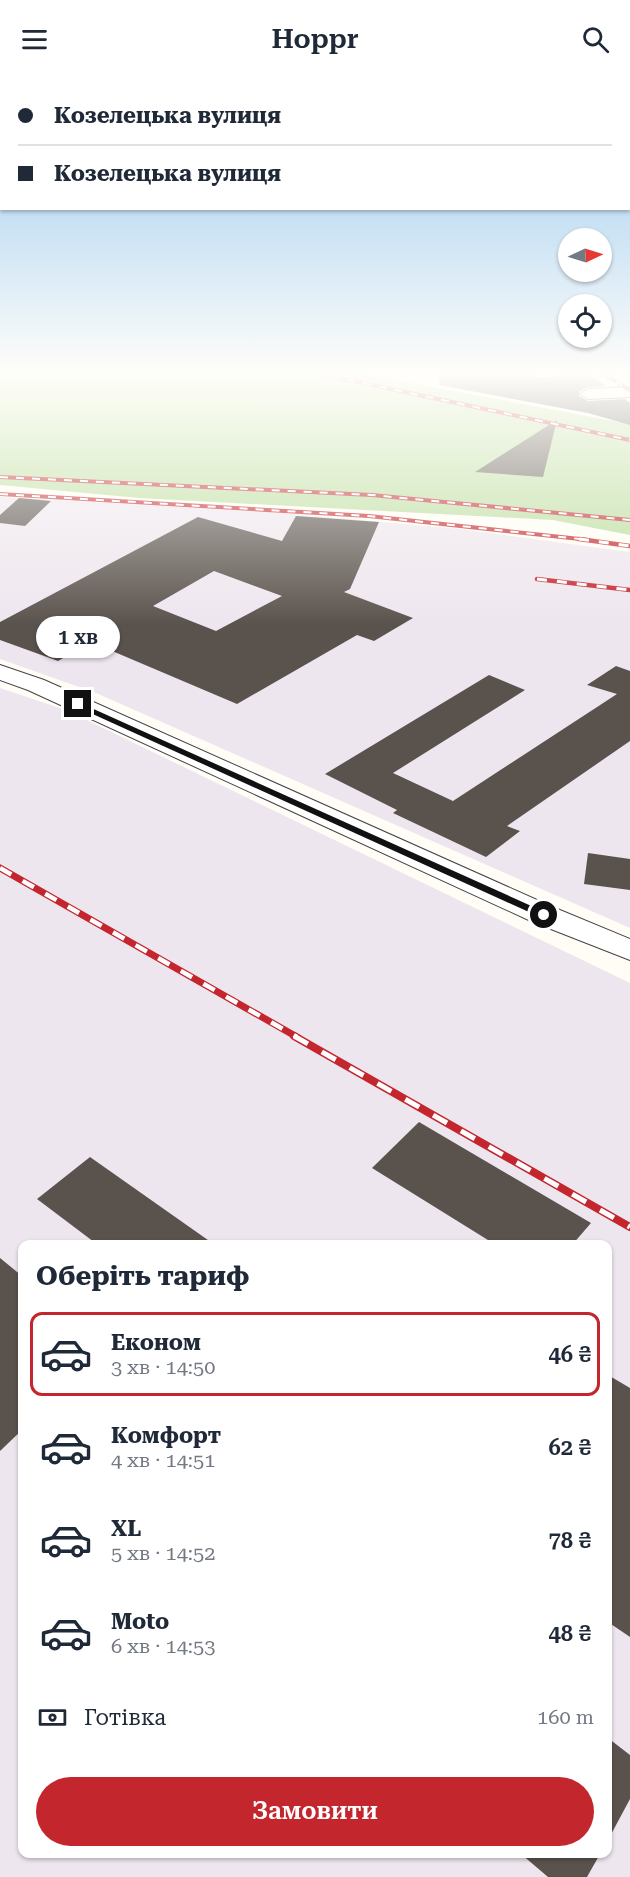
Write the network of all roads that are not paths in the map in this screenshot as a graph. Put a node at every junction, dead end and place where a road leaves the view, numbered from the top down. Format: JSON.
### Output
{"nodes":[{"id":1,"x":0,"y":672,"type":"edge"},
{"id":2,"x":630,"y":950,"type":"edge"}],
"edges":[{"from":1,"to":2,"type":"street"}]}
